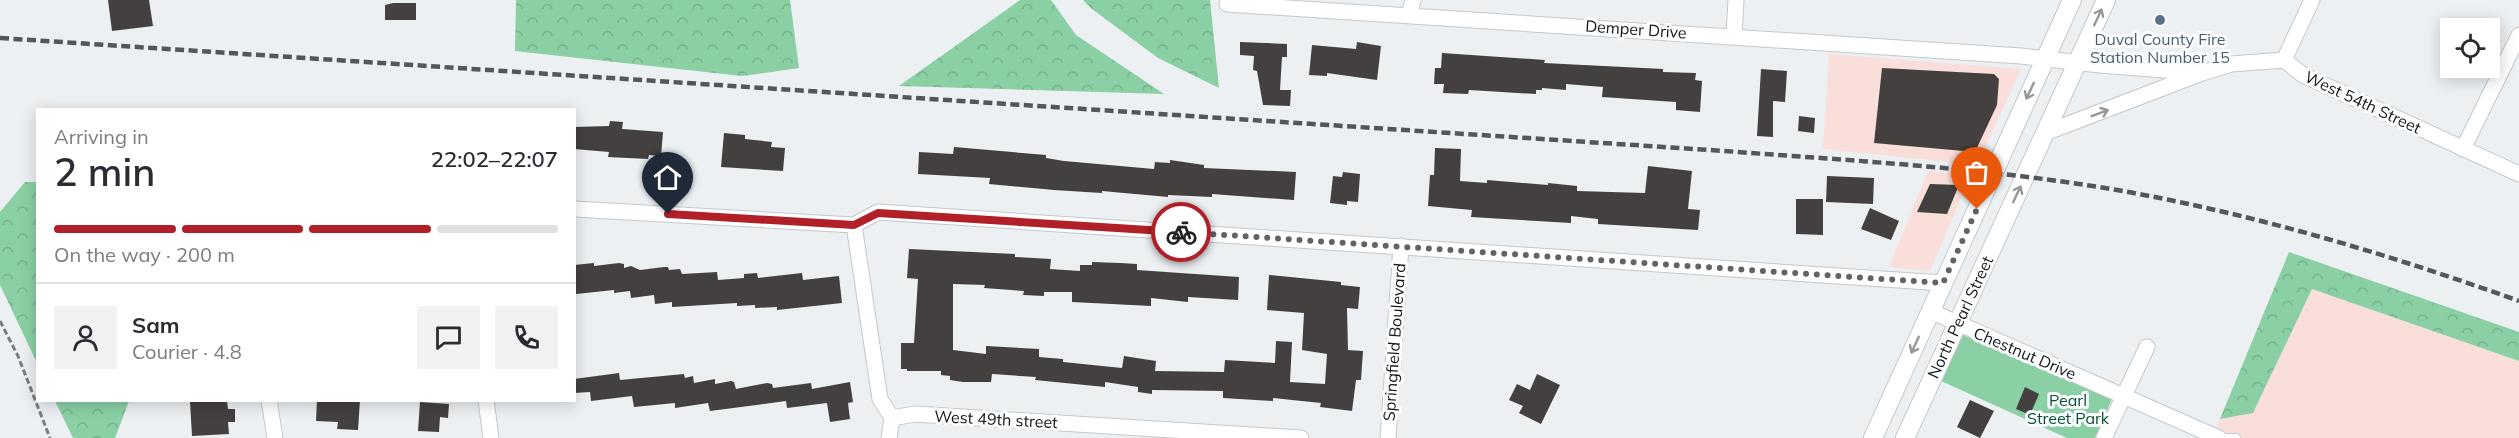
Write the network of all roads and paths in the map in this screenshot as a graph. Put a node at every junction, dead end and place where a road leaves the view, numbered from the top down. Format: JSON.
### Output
{"nodes":[{"id":1,"x":1736,"y":0,"type":"edge"},
{"id":2,"x":2072,"y":0,"type":"edge"},
{"id":3,"x":2106,"y":0,"type":"edge"},
{"id":4,"x":2312,"y":0,"type":"edge"},
{"id":5,"x":1227,"y":4,"type":"dead end"},
{"id":6,"x":1294,"y":4,"type":"edge"},
{"id":7,"x":1411,"y":8,"type":"edge"},
{"id":8,"x":2519,"y":35,"type":"edge"},
{"id":9,"x":1734,"y":36,"type":"junction"},
{"id":10,"x":2045,"y":59,"type":"junction"},
{"id":11,"x":2284,"y":60,"type":"junction"},
{"id":12,"x":2077,"y":63,"type":"junction"},
{"id":13,"x":2202,"y":73,"type":"junction"},
{"id":14,"x":2045,"y":133,"type":"junction"},
{"id":15,"x":2463,"y":148,"type":"junction"},
{"id":16,"x":2519,"y":174,"type":"edge"},
{"id":17,"x":576,"y":209,"type":"edge"},
{"id":18,"x":854,"y":225,"type":"junction"},
{"id":19,"x":1401,"y":246,"type":"junction"},
{"id":20,"x":1943,"y":283,"type":"junction"},
{"id":21,"x":1930,"y":311,"type":"junction"},
{"id":22,"x":0,"y":321,"type":"edge"},
{"id":23,"x":1957,"y":324,"type":"junction"},
{"id":24,"x":2146,"y":347,"type":"dead end"},
{"id":25,"x":2124,"y":395,"type":"junction"},
{"id":26,"x":269,"y":402,"type":"edge"},
{"id":27,"x":486,"y":402,"type":"edge"},
{"id":28,"x":892,"y":418,"type":"junction"},
{"id":29,"x":1144,"y":428,"type":"junction"},
{"id":30,"x":50,"y":438,"type":"edge"},
{"id":31,"x":275,"y":438,"type":"edge"},
{"id":32,"x":491,"y":438,"type":"edge"},
{"id":33,"x":889,"y":438,"type":"edge"},
{"id":34,"x":1158,"y":438,"type":"edge"},
{"id":35,"x":1300,"y":438,"type":"edge"},
{"id":36,"x":1388,"y":438,"type":"edge"},
{"id":37,"x":1873,"y":438,"type":"edge"},
{"id":38,"x":1905,"y":438,"type":"edge"},
{"id":39,"x":2104,"y":438,"type":"edge"},
{"id":40,"x":2219,"y":438,"type":"edge"},
{"id":41,"x":2236,"y":438,"type":"edge"}],
"edges":[{"from":1,"to":9,"type":"street"},
{"from":2,"to":10,"type":"street","name":"North Pearl Street"},
{"from":12,"to":3,"type":"street","name":"North Pearl Street","one_way":true},
{"from":4,"to":11,"type":"street"},
{"from":5,"to":6,"type":"street","name":"Demper Drive"},
{"from":6,"to":7,"type":"street","name":"Demper Drive"},
{"from":7,"to":9,"type":"street","name":"Demper Drive"},
{"from":8,"to":15,"type":"street"},
{"from":9,"to":10,"type":"street","name":"Demper Drive"},
{"from":10,"to":12,"type":"street"},
{"from":10,"to":20,"type":"street","name":"North Pearl Street","one_way":true},
{"from":11,"to":13,"type":"street"},
{"from":11,"to":15,"type":"street","name":"West 54th Street"},
{"from":12,"to":13,"type":"street"},
{"from":12,"to":14,"type":"street","name":"North Pearl Street"},
{"from":14,"to":13,"type":"street","one_way":true},
{"from":23,"to":14,"type":"street","name":"North Pearl Street","one_way":true},
{"from":15,"to":16,"type":"street","name":"West 54th Street"},
{"from":17,"to":18,"type":"street"},
{"from":18,"to":19,"type":"street"},
{"from":18,"to":28,"type":"street"},
{"from":19,"to":20,"type":"street"},
{"from":19,"to":36,"type":"street","name":"Springfield Boulevard"},
{"from":20,"to":21,"type":"street","name":"North Pearl Street"},
{"from":21,"to":23,"type":"street","name":"Chestnut Drive"},
{"from":21,"to":37,"type":"street","name":"North Pearl Street","one_way":true},
{"from":22,"to":30,"type":"path"},
{"from":23,"to":25,"type":"street","name":"Chestnut Drive"},
{"from":23,"to":38,"type":"street","name":"North Pearl Street"},
{"from":24,"to":25,"type":"street"},
{"from":25,"to":39,"type":"street"},
{"from":25,"to":40,"type":"street","name":"Chestnut Drive"},
{"from":26,"to":31,"type":"street"},
{"from":27,"to":32,"type":"street"},
{"from":28,"to":29,"type":"street","name":"West 49th street"},
{"from":28,"to":33,"type":"street"},
{"from":29,"to":34,"type":"street"},
{"from":29,"to":35,"type":"street","name":"West 49th street"},
{"from":40,"to":41,"type":"lane"}]}
